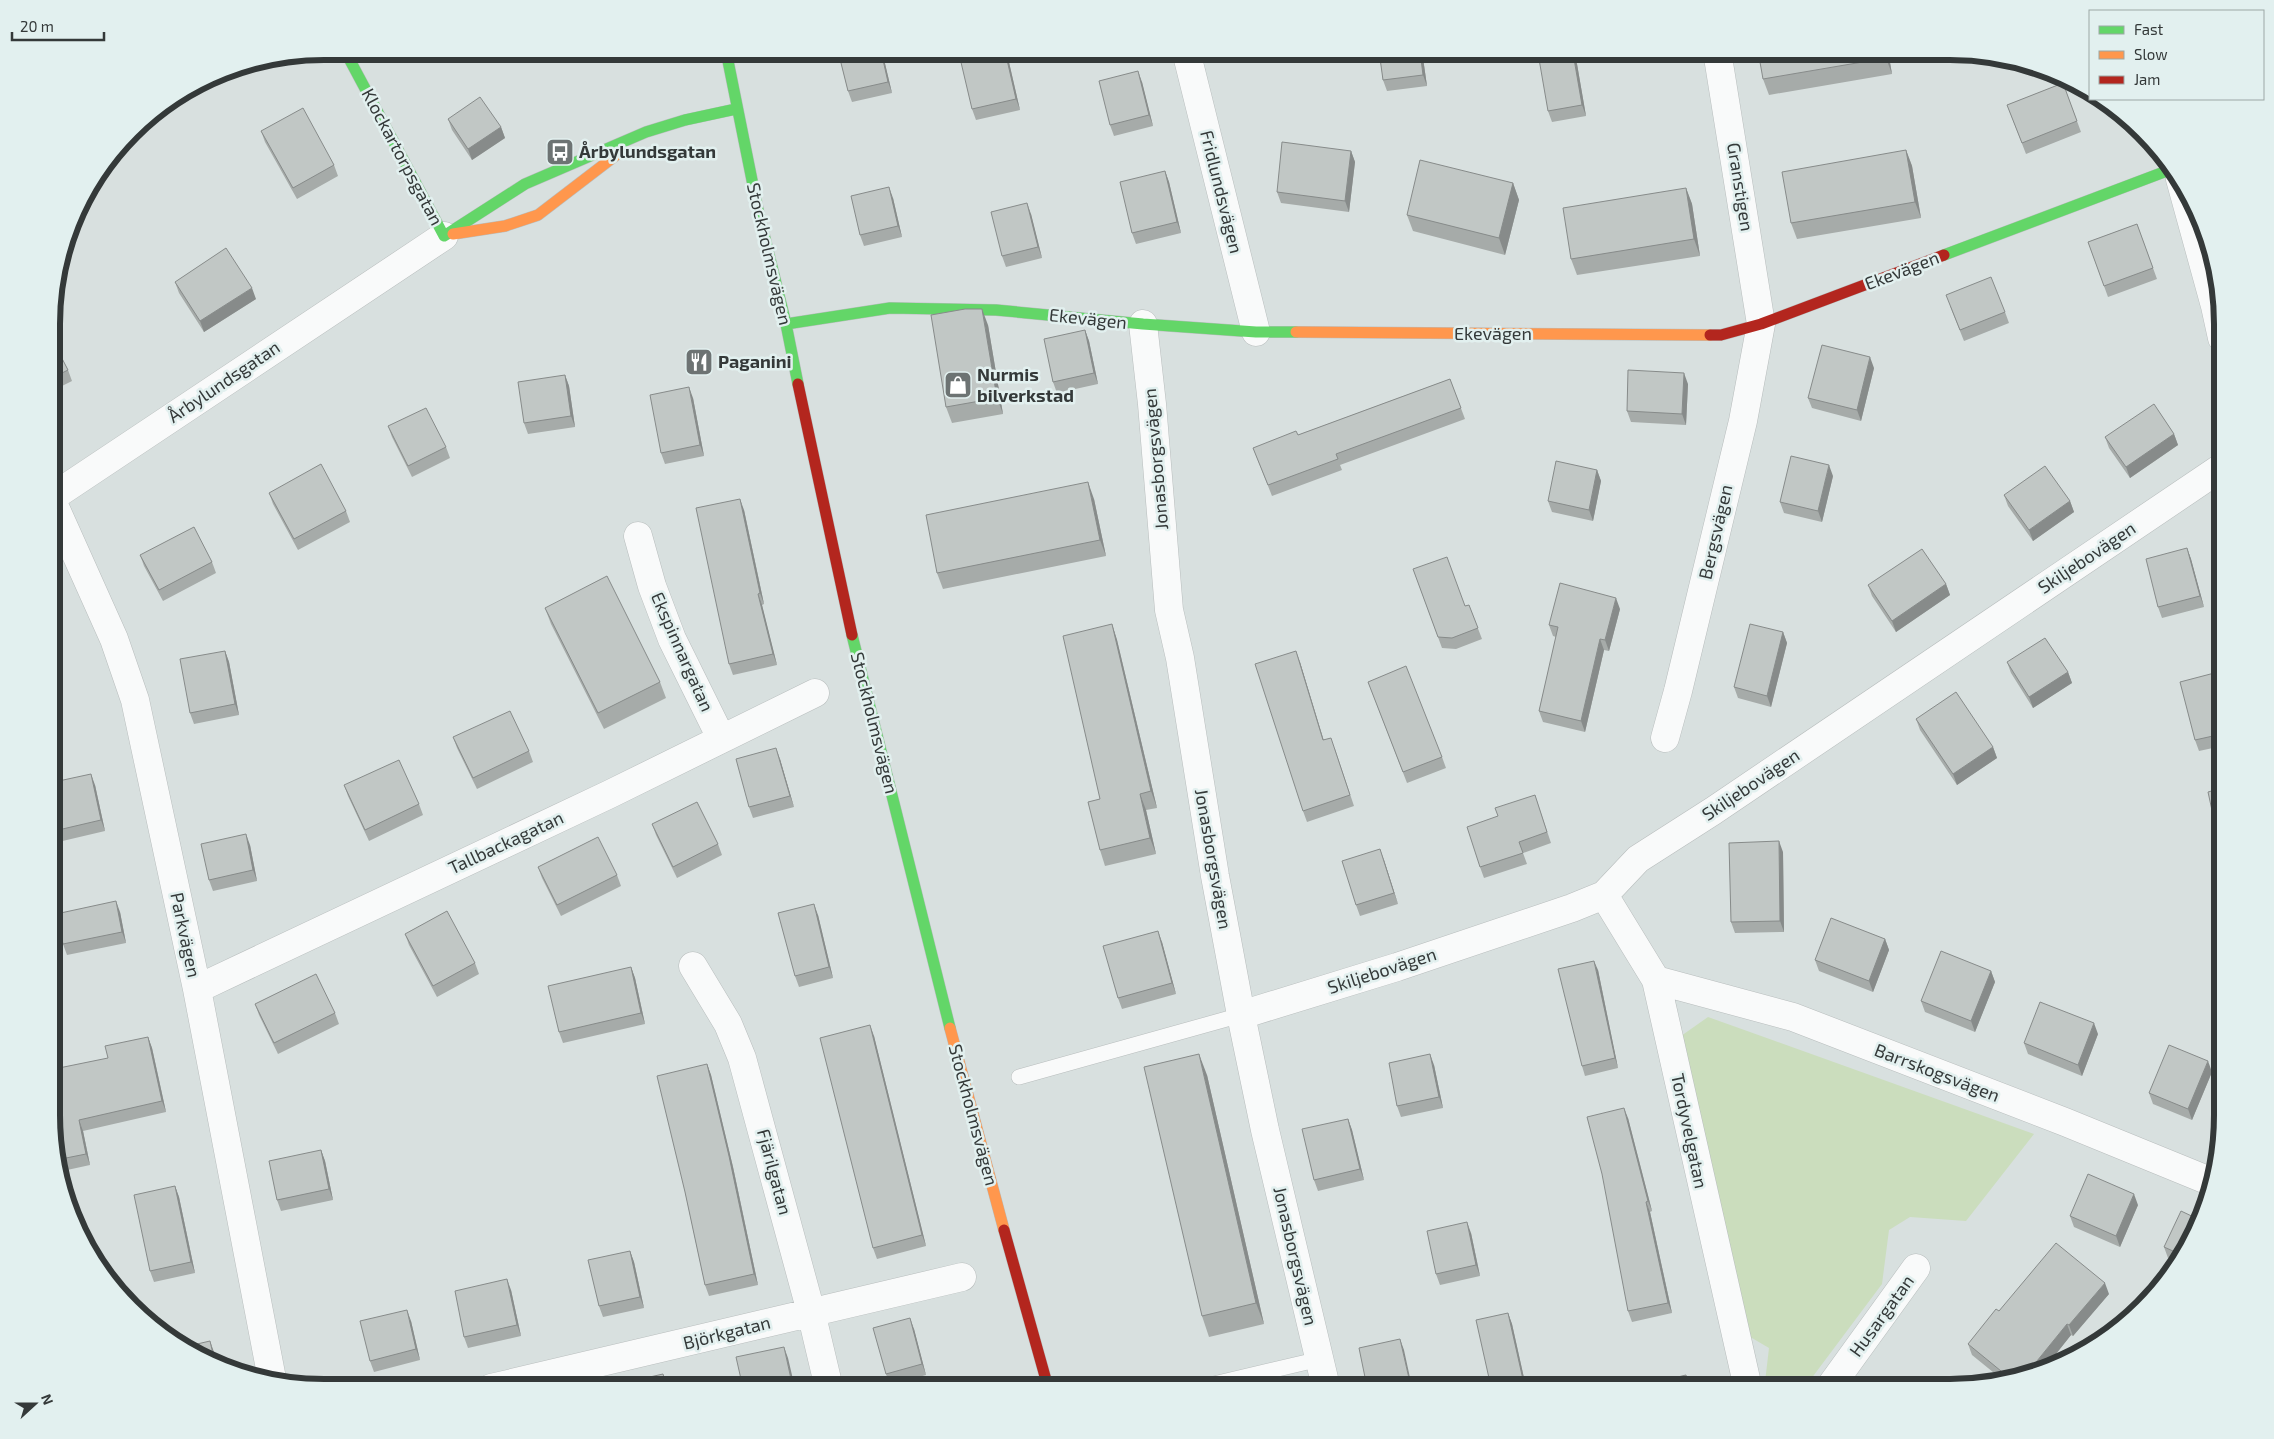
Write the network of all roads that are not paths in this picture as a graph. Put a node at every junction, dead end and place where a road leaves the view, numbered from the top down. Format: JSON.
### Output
{"nodes":[{"id":1,"x":350,"y":60,"type":"edge"},
{"id":2,"x":728,"y":60,"type":"edge"},
{"id":3,"x":1188,"y":60,"type":"edge"},
{"id":4,"x":1718,"y":60,"type":"edge"},
{"id":5,"x":736,"y":109,"type":"junction"},
{"id":6,"x":646,"y":132,"type":"junction"},
{"id":7,"x":2166,"y":171,"type":"edge"},
{"id":8,"x":2189,"y":211,"type":"edge"},
{"id":9,"x":444,"y":236,"type":"junction"},
{"id":10,"x":2212,"y":297,"type":"edge"},
{"id":11,"x":786,"y":324,"type":"junction"},
{"id":12,"x":1143,"y":324,"type":"junction"},
{"id":13,"x":1760,"y":324,"type":"junction"},
{"id":14,"x":1256,"y":332,"type":"junction"},
{"id":15,"x":2214,"y":472,"type":"edge"},
{"id":16,"x":60,"y":492,"type":"edge"},
{"id":17,"x":60,"y":518,"type":"edge"},
{"id":18,"x":638,"y":536,"type":"dead end"},
{"id":19,"x":815,"y":693,"type":"dead end"},
{"id":20,"x":721,"y":738,"type":"junction"},
{"id":21,"x":1665,"y":738,"type":"dead end"},
{"id":22,"x":1604,"y":895,"type":"junction"},
{"id":23,"x":693,"y":966,"type":"dead end"},
{"id":24,"x":1656,"y":980,"type":"junction"},
{"id":25,"x":196,"y":988,"type":"junction"},
{"id":26,"x":1241,"y":1015,"type":"junction"},
{"id":27,"x":1019,"y":1077,"type":"dead end"},
{"id":28,"x":2206,"y":1180,"type":"edge"},
{"id":29,"x":1916,"y":1268,"type":"dead end"},
{"id":30,"x":962,"y":1277,"type":"dead end"},
{"id":31,"x":811,"y":1312,"type":"junction"},
{"id":32,"x":1320,"y":1359,"type":"junction"},
{"id":33,"x":271,"y":1374,"type":"edge"},
{"id":34,"x":529,"y":1379,"type":"edge"},
{"id":35,"x":827,"y":1379,"type":"edge"},
{"id":36,"x":1045,"y":1379,"type":"edge"},
{"id":37,"x":1238,"y":1379,"type":"edge"},
{"id":38,"x":1324,"y":1379,"type":"edge"},
{"id":39,"x":1746,"y":1379,"type":"dead end"},
{"id":40,"x":1836,"y":1379,"type":"edge"}],
"edges":[{"from":1,"to":9,"type":"street","name":"Klockartorpsgatan"},
{"from":2,"to":5,"type":"street","name":"Stockholmsvägen"},
{"from":3,"to":14,"type":"street","name":"Fridlundsvägen"},
{"from":4,"to":13,"type":"street","name":"Granstigen"},
{"from":5,"to":6,"type":"street","name":"Årbylundsgatan"},
{"from":5,"to":11,"type":"street","name":"Stockholmsvägen"},
{"from":6,"to":9,"type":"street","name":"Årbylundsgatan"},
{"from":6,"to":9,"type":"street","name":"Årbylundsgatan"},
{"from":7,"to":13,"type":"street","name":"Ekevägen"},
{"from":8,"to":10,"type":"street"},
{"from":9,"to":16,"type":"street","name":"Årbylundsgatan"},
{"from":11,"to":12,"type":"street","name":"Ekevägen"},
{"from":11,"to":36,"type":"street","name":"Stockholmsvägen"},
{"from":12,"to":14,"type":"street","name":"Ekevägen"},
{"from":12,"to":26,"type":"street","name":"Jonasborgsvägen"},
{"from":13,"to":14,"type":"street","name":"Ekevägen"},
{"from":13,"to":21,"type":"street","name":"Bergsvägen"},
{"from":15,"to":22,"type":"street","name":"Skiljebovägen"},
{"from":17,"to":25,"type":"street","name":"Parkvägen"},
{"from":18,"to":20,"type":"street","name":"Ekspinnargatan"},
{"from":19,"to":20,"type":"street","name":"Tallbackagatan"},
{"from":20,"to":25,"type":"street","name":"Tallbackagatan"},
{"from":22,"to":24,"type":"street","name":"Tordyvelgatan"},
{"from":22,"to":26,"type":"street","name":"Skiljebovägen"},
{"from":23,"to":31,"type":"street","name":"Fjärilgatan"},
{"from":24,"to":28,"type":"street","name":"Barrskogsvägen"},
{"from":24,"to":39,"type":"street","name":"Tordyvelgatan"},
{"from":25,"to":33,"type":"street","name":"Parkvägen"},
{"from":26,"to":27,"type":"lane"},
{"from":26,"to":32,"type":"street","name":"Jonasborgsvägen"},
{"from":29,"to":40,"type":"street","name":"Husargatan"},
{"from":30,"to":31,"type":"street","name":"Björkgatan"},
{"from":31,"to":34,"type":"street","name":"Björkgatan"},
{"from":31,"to":35,"type":"street","name":"Fjärilgatan"},
{"from":32,"to":37,"type":"lane"},
{"from":32,"to":38,"type":"street","name":"Jonasborgsvägen"}]}
